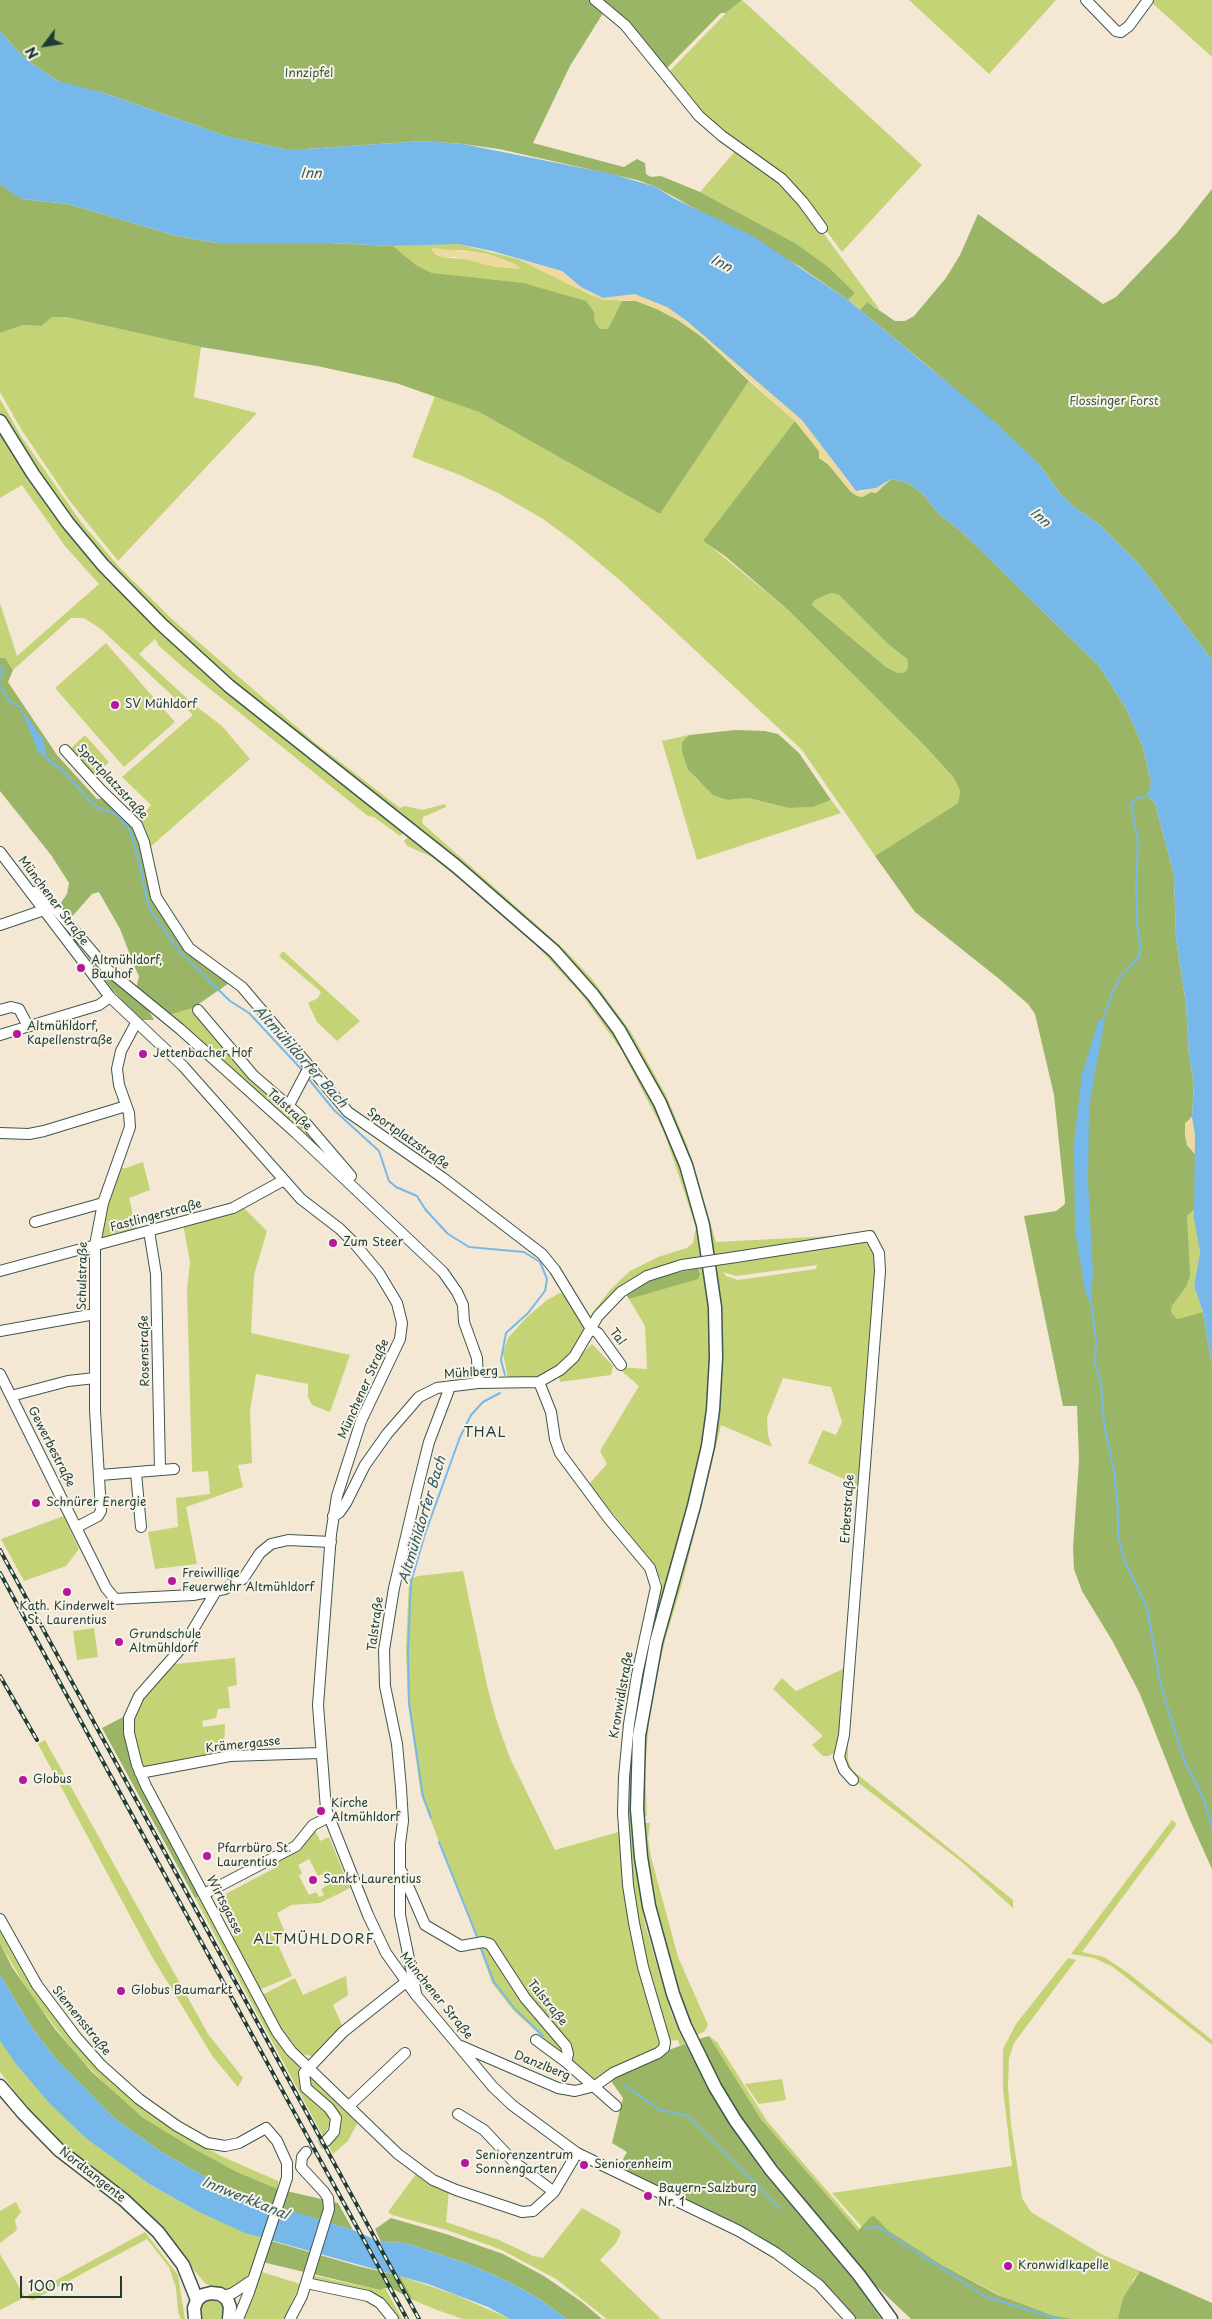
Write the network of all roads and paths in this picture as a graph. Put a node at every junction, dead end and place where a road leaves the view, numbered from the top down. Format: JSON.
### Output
{"nodes":[{"id":1,"x":595,"y":0,"type":"edge"},
{"id":2,"x":1086,"y":0,"type":"edge"},
{"id":3,"x":1148,"y":0,"type":"edge"},
{"id":4,"x":822,"y":228,"type":"dead end"},
{"id":5,"x":0,"y":421,"type":"edge"},
{"id":6,"x":65,"y":750,"type":"dead end"},
{"id":7,"x":0,"y":852,"type":"edge"},
{"id":8,"x":31,"y":893,"type":"junction"},
{"id":9,"x":44,"y":910,"type":"junction"},
{"id":10,"x":0,"y":924,"type":"edge"},
{"id":11,"x":110,"y":997,"type":"junction"},
{"id":12,"x":0,"y":1010,"type":"edge"},
{"id":13,"x":198,"y":1010,"type":"dead end"},
{"id":14,"x":136,"y":1023,"type":"junction"},
{"id":15,"x":28,"y":1026,"type":"junction"},
{"id":16,"x":0,"y":1035,"type":"edge"},
{"id":17,"x":308,"y":1068,"type":"junction"},
{"id":18,"x":289,"y":1105,"type":"junction"},
{"id":19,"x":126,"y":1106,"type":"junction"},
{"id":20,"x":0,"y":1133,"type":"edge"},
{"id":21,"x":284,"y":1180,"type":"junction"},
{"id":22,"x":353,"y":1185,"type":"junction"},
{"id":23,"x":103,"y":1203,"type":"junction"},
{"id":24,"x":35,"y":1222,"type":"dead end"},
{"id":25,"x":149,"y":1231,"type":"junction"},
{"id":26,"x":870,"y":1236,"type":"joint"},
{"id":27,"x":95,"y":1245,"type":"junction"},
{"id":28,"x":0,"y":1271,"type":"edge"},
{"id":29,"x":95,"y":1314,"type":"junction"},
{"id":30,"x":591,"y":1329,"type":"junction"},
{"id":31,"x":0,"y":1331,"type":"edge"},
{"id":32,"x":621,"y":1364,"type":"dead end"},
{"id":33,"x":0,"y":1374,"type":"edge"},
{"id":34,"x":95,"y":1378,"type":"junction"},
{"id":35,"x":539,"y":1382,"type":"junction"},
{"id":36,"x":478,"y":1383,"type":"junction"},
{"id":37,"x":450,"y":1387,"type":"junction"},
{"id":38,"x":11,"y":1396,"type":"junction"},
{"id":39,"x":174,"y":1468,"type":"dead end"},
{"id":40,"x":160,"y":1470,"type":"junction"},
{"id":41,"x":136,"y":1473,"type":"junction"},
{"id":42,"x":100,"y":1475,"type":"junction"},
{"id":43,"x":333,"y":1516,"type":"junction"},
{"id":44,"x":77,"y":1527,"type":"junction"},
{"id":45,"x":141,"y":1527,"type":"dead end"},
{"id":46,"x":331,"y":1542,"type":"junction"},
{"id":47,"x":216,"y":1591,"type":"junction"},
{"id":48,"x":320,"y":1752,"type":"junction"},
{"id":49,"x":140,"y":1773,"type":"junction"},
{"id":50,"x":853,"y":1780,"type":"dead end"},
{"id":51,"x":329,"y":1817,"type":"junction"},
{"id":52,"x":402,"y":1871,"type":"junction"},
{"id":53,"x":204,"y":1894,"type":"junction"},
{"id":54,"x":0,"y":1919,"type":"edge"},
{"id":55,"x":406,"y":1982,"type":"junction"},
{"id":56,"x":416,"y":1995,"type":"junction"},
{"id":57,"x":536,"y":2040,"type":"dead end"},
{"id":58,"x":665,"y":2045,"type":"joint"},
{"id":59,"x":461,"y":2046,"type":"junction"},
{"id":60,"x":405,"y":2053,"type":"dead end"},
{"id":61,"x":566,"y":2062,"type":"junction"},
{"id":62,"x":309,"y":2066,"type":"junction"},
{"id":63,"x":0,"y":2086,"type":"edge"},
{"id":64,"x":595,"y":2086,"type":"junction"},
{"id":65,"x":349,"y":2106,"type":"junction"},
{"id":66,"x":616,"y":2106,"type":"dead end"},
{"id":67,"x":458,"y":2114,"type":"dead end"},
{"id":68,"x":326,"y":2141,"type":"tunnel mouth"},
{"id":69,"x":306,"y":2152,"type":"dead end"},
{"id":70,"x":577,"y":2153,"type":"junction"},
{"id":71,"x":554,"y":2192,"type":"junction"},
{"id":72,"x":183,"y":2265,"type":"junction"},
{"id":73,"x":251,"y":2281,"type":"junction"},
{"id":74,"x":306,"y":2283,"type":"junction"},
{"id":75,"x":211,"y":2293,"type":"junction"},
{"id":76,"x":197,"y":2300,"type":"junction"},
{"id":77,"x":228,"y":2307,"type":"edge"},
{"id":78,"x":196,"y":2319,"type":"edge"},
{"id":79,"x":238,"y":2319,"type":"edge"},
{"id":80,"x":290,"y":2319,"type":"edge"},
{"id":81,"x":393,"y":2319,"type":"edge"},
{"id":82,"x":850,"y":2319,"type":"edge"},
{"id":83,"x":891,"y":2319,"type":"edge"}],
"edges":[{"from":1,"to":4,"type":"street"},
{"from":2,"to":3,"type":"street"},
{"from":5,"to":83,"type":"main road"},
{"from":6,"to":17,"type":"street","name":"Sportplatzstraße"},
{"from":7,"to":8,"type":"street","name":"Münchener Straße"},
{"from":8,"to":9,"type":"street","name":"Münchener Straße"},
{"from":8,"to":22,"type":"street","name":"Talstraße"},
{"from":9,"to":10,"type":"street"},
{"from":9,"to":11,"type":"street","name":"Münchener Straße"},
{"from":11,"to":14,"type":"street","name":"Münchener Straße"},
{"from":11,"to":15,"type":"street"},
{"from":12,"to":15,"type":"street"},
{"from":13,"to":18,"type":"street"},
{"from":14,"to":19,"type":"street","name":"Schulstraße"},
{"from":14,"to":21,"type":"street","name":"Münchener Straße"},
{"from":15,"to":16,"type":"street"},
{"from":17,"to":18,"type":"street"},
{"from":17,"to":30,"type":"street","name":"Sportplatzstraße"},
{"from":18,"to":22,"type":"street"},
{"from":19,"to":20,"type":"street"},
{"from":19,"to":23,"type":"street","name":"Schulstraße"},
{"from":21,"to":25,"type":"street","name":"Fastlingerstraße"},
{"from":21,"to":43,"type":"street","name":"Münchener Straße"},
{"from":22,"to":36,"type":"street","name":"Talstraße"},
{"from":23,"to":24,"type":"street"},
{"from":23,"to":27,"type":"street","name":"Schulstraße"},
{"from":25,"to":27,"type":"street","name":"Fastlingerstraße"},
{"from":25,"to":40,"type":"street","name":"Rosenstraße"},
{"from":26,"to":30,"type":"street","name":"Mühlberg","bridge":true},
{"from":26,"to":50,"type":"street","name":"Erberstraße"},
{"from":27,"to":28,"type":"street","name":"Fastlingerstraße"},
{"from":27,"to":29,"type":"street","name":"Schulstraße"},
{"from":29,"to":31,"type":"street"},
{"from":29,"to":34,"type":"street","name":"Schulstraße"},
{"from":30,"to":32,"type":"street","name":"Tal"},
{"from":30,"to":35,"type":"street","name":"Mühlberg"},
{"from":33,"to":38,"type":"street","name":"Gewerbestraße"},
{"from":34,"to":38,"type":"street"},
{"from":34,"to":42,"type":"street","name":"Schulstraße"},
{"from":35,"to":36,"type":"street","name":"Mühlberg"},
{"from":35,"to":58,"type":"street","name":"Kronwidlstraße"},
{"from":36,"to":37,"type":"street","name":"Mühlberg"},
{"from":37,"to":43,"type":"street","name":"Mühlberg"},
{"from":37,"to":52,"type":"street","name":"Talstraße"},
{"from":38,"to":44,"type":"street","name":"Gewerbestraße"},
{"from":39,"to":40,"type":"street"},
{"from":40,"to":41,"type":"street"},
{"from":41,"to":42,"type":"street"},
{"from":41,"to":45,"type":"street"},
{"from":42,"to":44,"type":"street","name":"Schulstraße"},
{"from":43,"to":46,"type":"street","name":"Münchener Straße"},
{"from":44,"to":47,"type":"street","name":"Gewerbestraße"},
{"from":46,"to":47,"type":"street"},
{"from":46,"to":48,"type":"street","name":"Münchener Straße"},
{"from":47,"to":49,"type":"street","name":"Wirtsgasse"},
{"from":48,"to":49,"type":"street","name":"Krämergasse"},
{"from":48,"to":51,"type":"street","name":"Münchener Straße"},
{"from":49,"to":53,"type":"street","name":"Wirtsgasse"},
{"from":51,"to":53,"type":"street"},
{"from":51,"to":55,"type":"street","name":"Münchener Straße"},
{"from":52,"to":56,"type":"street","name":"Talstraße"},
{"from":52,"to":61,"type":"street","name":"Talstraße"},
{"from":53,"to":62,"type":"street","name":"Wirtsgasse"},
{"from":54,"to":73,"type":"street","name":"Siemensstraße"},
{"from":55,"to":56,"type":"street","name":"Münchener Straße"},
{"from":55,"to":62,"type":"street"},
{"from":56,"to":59,"type":"street","name":"Münchener Straße"},
{"from":57,"to":61,"type":"street"},
{"from":58,"to":64,"type":"street","name":"Danzlberg"},
{"from":59,"to":64,"type":"street","name":"Danzlberg"},
{"from":59,"to":70,"type":"street","name":"Münchener Straße"},
{"from":60,"to":65,"type":"street"},
{"from":61,"to":64,"type":"street"},
{"from":62,"to":65,"type":"street","name":"Wirtsgasse"},
{"from":62,"to":68,"type":"street"},
{"from":63,"to":72,"type":"main road","name":"Nordtangente"},
{"from":64,"to":66,"type":"street"},
{"from":65,"to":71,"type":"street","name":"Wirtsgasse"},
{"from":67,"to":71,"type":"street"},
{"from":69,"to":74,"type":"street"},
{"from":70,"to":71,"type":"street","name":"Wirtsgasse"},
{"from":70,"to":82,"type":"street","name":"Münchener Straße"},
{"from":72,"to":75,"type":"main road","name":"Nordtangente"},
{"from":72,"to":76,"type":"main road","name":"Nordtangente"},
{"from":73,"to":77,"type":"street"},
{"from":73,"to":79,"type":"street"},
{"from":74,"to":80,"type":"street"},
{"from":74,"to":81,"type":"street"},
{"from":75,"to":76,"type":"main road"},
{"from":75,"to":77,"type":"main road"},
{"from":76,"to":78,"type":"main road","name":"Nordtangente"}]}
